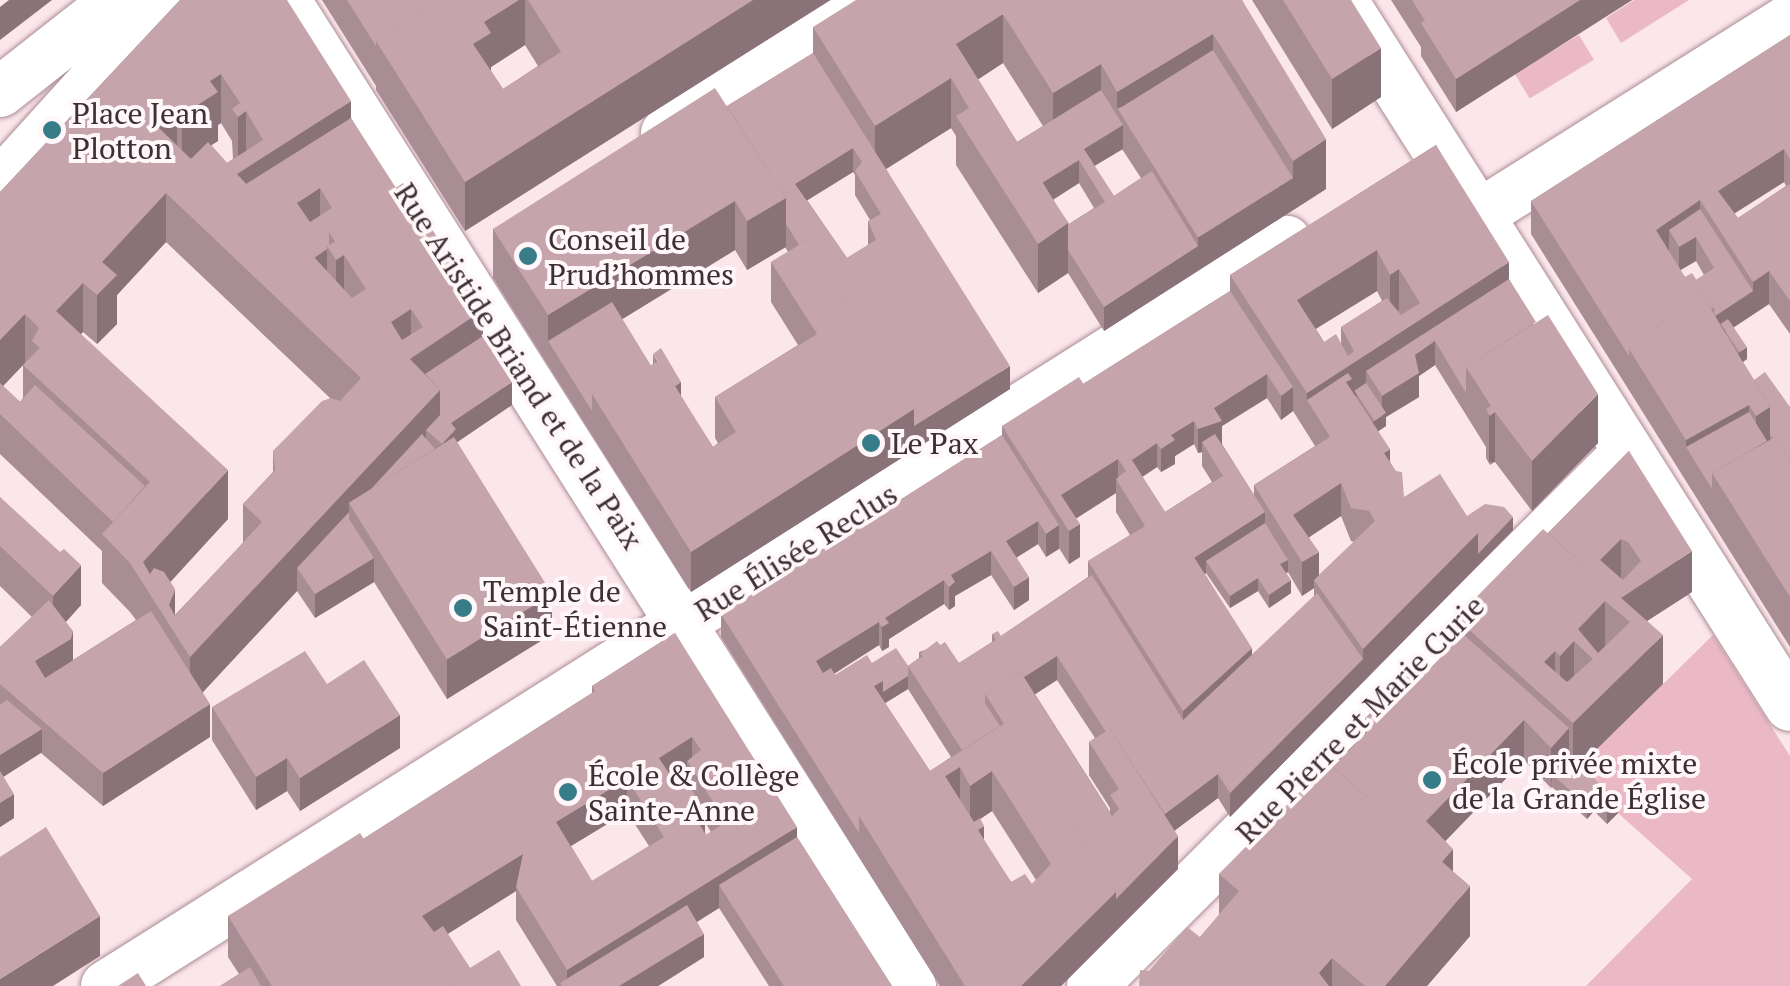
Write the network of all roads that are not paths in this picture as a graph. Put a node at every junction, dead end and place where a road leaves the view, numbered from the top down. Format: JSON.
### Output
{"nodes":[{"id":1,"x":117,"y":0,"type":"edge"},
{"id":2,"x":166,"y":0,"type":"edge"},
{"id":3,"x":285,"y":0,"type":"edge"},
{"id":4,"x":878,"y":0,"type":"edge"},
{"id":5,"x":1342,"y":0,"type":"edge"},
{"id":6,"x":1790,"y":19,"type":"edge"},
{"id":7,"x":0,"y":92,"type":"edge"},
{"id":8,"x":625,"y":159,"type":"edge"},
{"id":9,"x":0,"y":184,"type":"edge"},
{"id":10,"x":1333,"y":211,"type":"edge"},
{"id":11,"x":1477,"y":216,"type":"junction"},
{"id":12,"x":1627,"y":452,"type":"junction"},
{"id":13,"x":683,"y":623,"type":"junction"},
{"id":14,"x":1790,"y":706,"type":"edge"},
{"id":15,"x":106,"y":986,"type":"edge"},
{"id":16,"x":911,"y":986,"type":"edge"},
{"id":17,"x":1092,"y":986,"type":"edge"}],
"edges":[{"from":1,"to":7,"type":"street"},
{"from":2,"to":9,"type":"street"},
{"from":3,"to":13,"type":"street","name":"Rue Aristide Briand et de la Paix"},
{"from":4,"to":8,"type":"street"},
{"from":5,"to":11,"type":"street"},
{"from":6,"to":11,"type":"street"},
{"from":10,"to":13,"type":"street","name":"Rue Élisée Reclus"},
{"from":11,"to":12,"type":"street"},
{"from":12,"to":14,"type":"street"},
{"from":12,"to":17,"type":"street","name":"Rue Pierre et Marie Curie"},
{"from":13,"to":15,"type":"street","name":"Rue Élisée Reclus"},
{"from":13,"to":16,"type":"street","name":"Rue Aristide Briand et de la Paix"}]}
